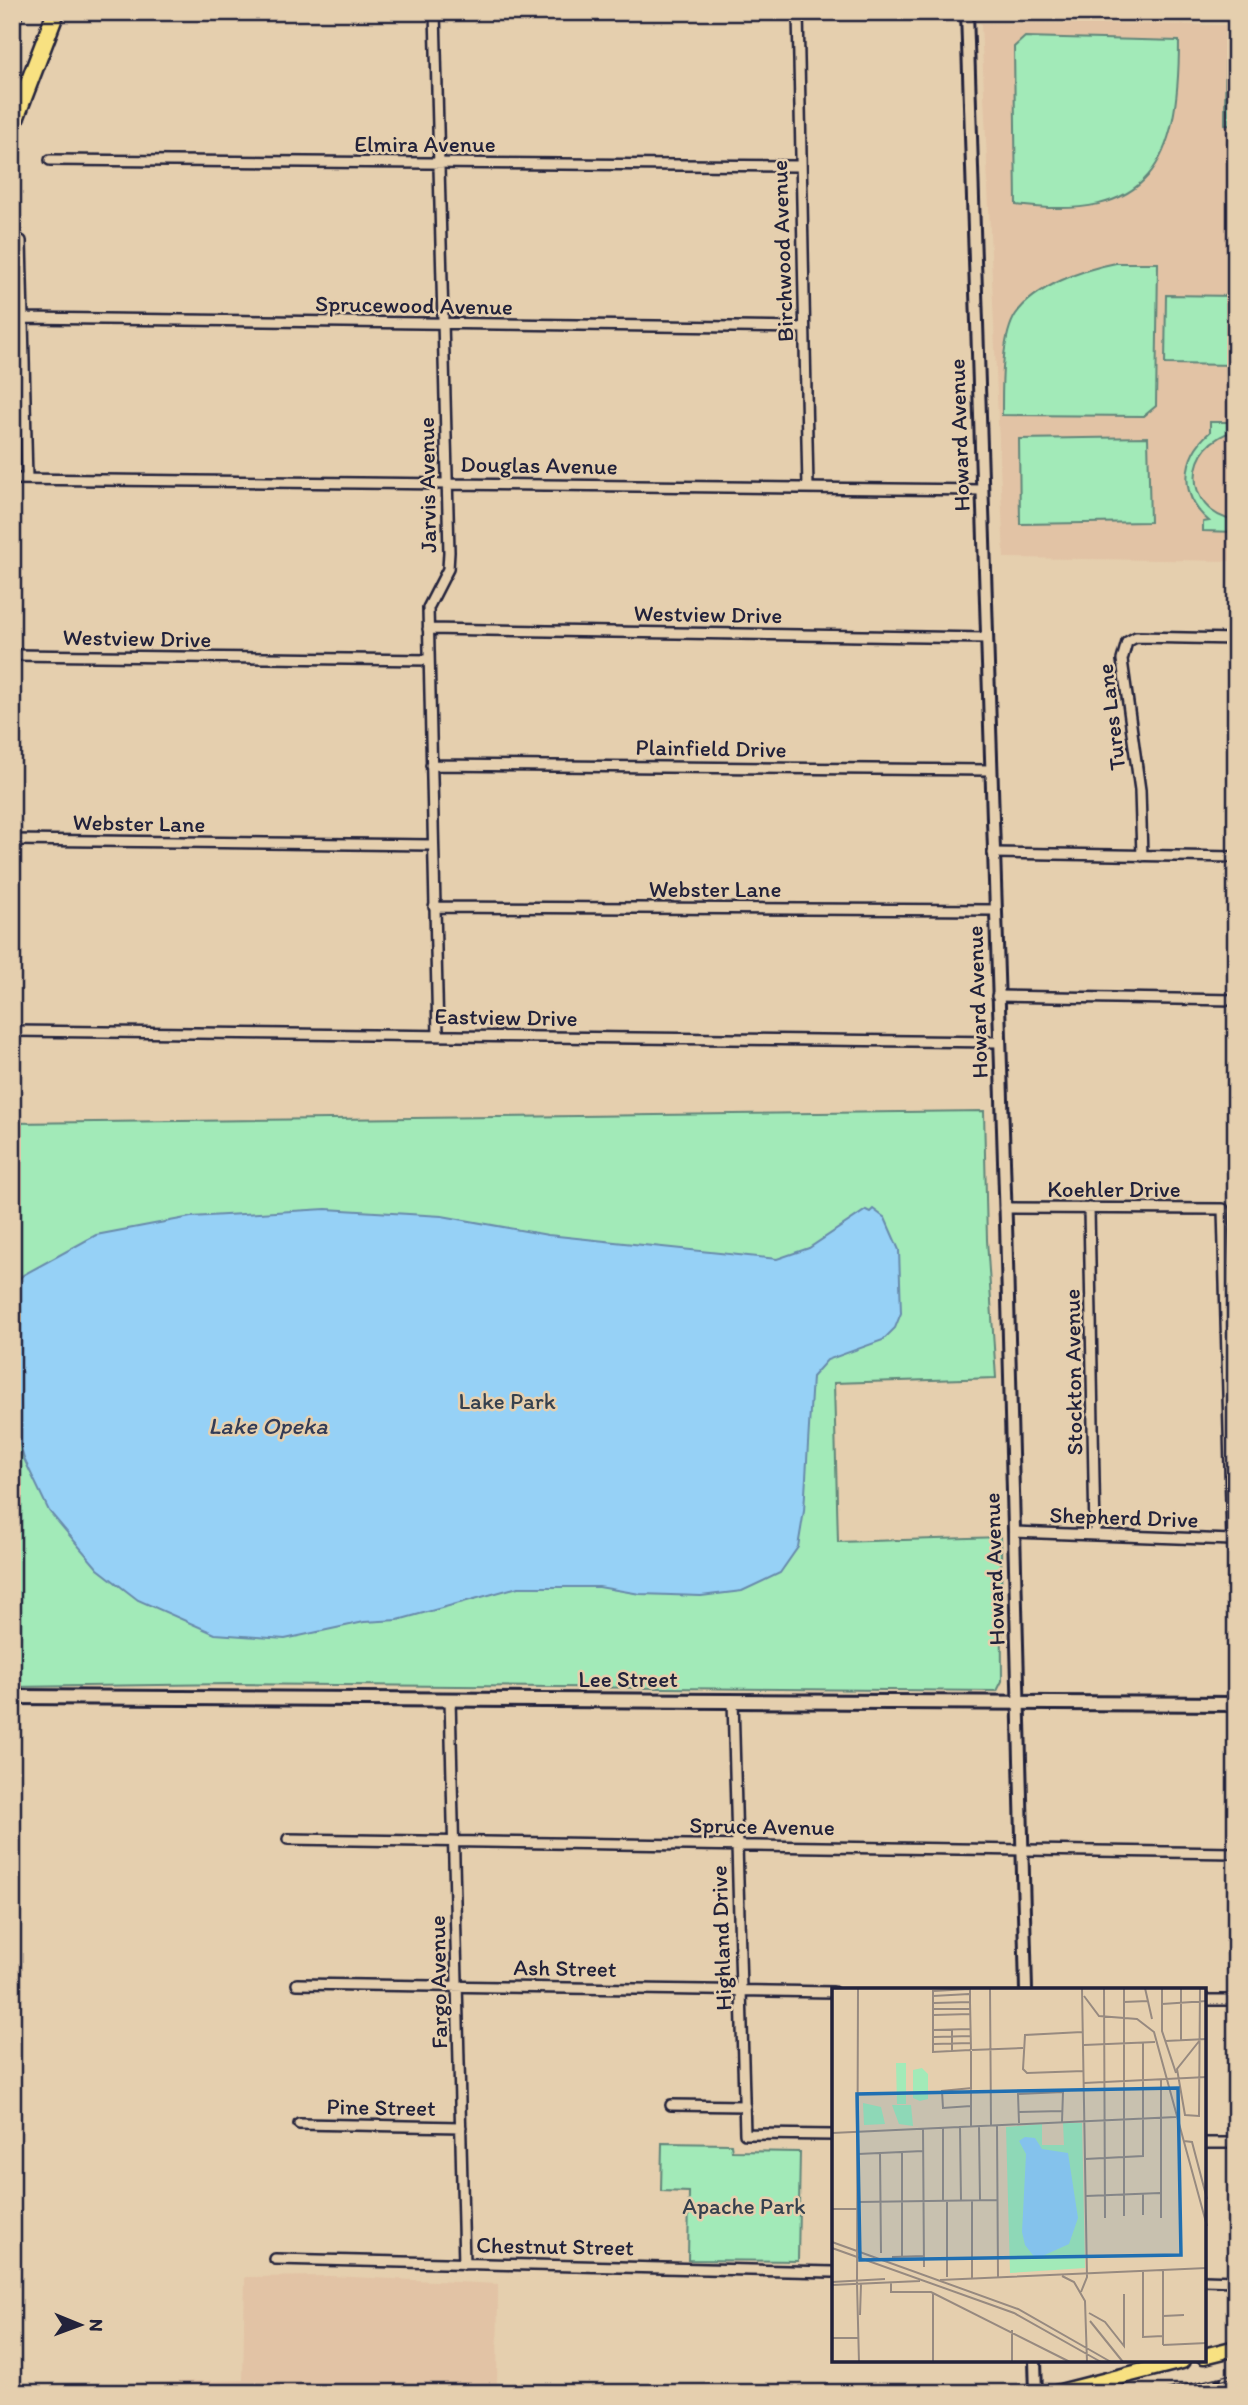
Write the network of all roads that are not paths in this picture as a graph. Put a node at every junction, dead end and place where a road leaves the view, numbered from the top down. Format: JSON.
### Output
{"nodes":[{"id":1,"x":14,"y":12,"type":"edge"},
{"id":2,"x":56,"y":12,"type":"edge"},
{"id":3,"x":435,"y":12,"type":"edge"},
{"id":4,"x":798,"y":12,"type":"edge"},
{"id":5,"x":967,"y":12,"type":"edge"},
{"id":6,"x":12,"y":18,"type":"edge"},
{"id":7,"x":12,"y":127,"type":"edge"},
{"id":8,"x":50,"y":160,"type":"dead end"},
{"id":9,"x":438,"y":163,"type":"junction"},
{"id":10,"x":799,"y":166,"type":"junction"},
{"id":11,"x":21,"y":240,"type":"dead end"},
{"id":12,"x":23,"y":318,"type":"junction"},
{"id":13,"x":442,"y":325,"type":"junction"},
{"id":14,"x":804,"y":328,"type":"junction"},
{"id":15,"x":12,"y":479,"type":"edge"},
{"id":16,"x":27,"y":479,"type":"junction"},
{"id":17,"x":447,"y":483,"type":"junction"},
{"id":18,"x":808,"y":488,"type":"junction"},
{"id":19,"x":982,"y":490,"type":"junction"},
{"id":20,"x":428,"y":629,"type":"junction"},
{"id":21,"x":987,"y":638,"type":"junction"},
{"id":22,"x":1236,"y":639,"type":"edge"},
{"id":23,"x":12,"y":655,"type":"edge"},
{"id":24,"x":429,"y":660,"type":"junction"},
{"id":25,"x":431,"y":765,"type":"junction"},
{"id":26,"x":990,"y":770,"type":"junction"},
{"id":27,"x":12,"y":840,"type":"edge"},
{"id":28,"x":432,"y":845,"type":"junction"},
{"id":29,"x":993,"y":853,"type":"junction"},
{"id":30,"x":1142,"y":856,"type":"junction"},
{"id":31,"x":1236,"y":858,"type":"edge"},
{"id":32,"x":434,"y":907,"type":"junction"},
{"id":33,"x":995,"y":910,"type":"junction"},
{"id":34,"x":997,"y":996,"type":"junction"},
{"id":35,"x":1236,"y":1000,"type":"edge"},
{"id":36,"x":12,"y":1031,"type":"edge"},
{"id":37,"x":438,"y":1035,"type":"junction"},
{"id":38,"x":999,"y":1042,"type":"junction"},
{"id":39,"x":1005,"y":1208,"type":"junction"},
{"id":40,"x":1089,"y":1208,"type":"junction"},
{"id":41,"x":1014,"y":1532,"type":"junction"},
{"id":42,"x":1095,"y":1535,"type":"junction"},
{"id":43,"x":1232,"y":1540,"type":"joint"},
{"id":44,"x":15,"y":1698,"type":"edge"},
{"id":45,"x":450,"y":1699,"type":"junction"},
{"id":46,"x":733,"y":1700,"type":"junction"},
{"id":47,"x":1019,"y":1701,"type":"junction"},
{"id":48,"x":1236,"y":1704,"type":"edge"},
{"id":49,"x":288,"y":1839,"type":"dead end"},
{"id":50,"x":454,"y":1840,"type":"junction"},
{"id":51,"x":737,"y":1844,"type":"junction"},
{"id":52,"x":1023,"y":1848,"type":"junction"},
{"id":53,"x":1236,"y":1853,"type":"edge"},
{"id":54,"x":297,"y":1984,"type":"dead end"},
{"id":55,"x":457,"y":1986,"type":"junction"},
{"id":56,"x":1026,"y":1988,"type":"edge"},
{"id":57,"x":741,"y":1990,"type":"junction"},
{"id":58,"x":832,"y":1992,"type":"edge"},
{"id":59,"x":1206,"y":2000,"type":"edge"},
{"id":60,"x":1236,"y":2000,"type":"edge"},
{"id":61,"x":671,"y":2105,"type":"dead end"},
{"id":62,"x":744,"y":2106,"type":"junction"},
{"id":63,"x":299,"y":2124,"type":"dead end"},
{"id":64,"x":461,"y":2127,"type":"junction"},
{"id":65,"x":832,"y":2136,"type":"edge"},
{"id":66,"x":1206,"y":2143,"type":"edge"},
{"id":67,"x":1236,"y":2143,"type":"edge"},
{"id":68,"x":275,"y":2259,"type":"dead end"},
{"id":69,"x":464,"y":2264,"type":"junction"},
{"id":70,"x":832,"y":2272,"type":"edge"},
{"id":71,"x":1206,"y":2280,"type":"edge"},
{"id":72,"x":1236,"y":2281,"type":"edge"},
{"id":73,"x":1236,"y":2348,"type":"edge"},
{"id":74,"x":1206,"y":2356,"type":"edge"},
{"id":75,"x":1035,"y":2363,"type":"edge"},
{"id":76,"x":1174,"y":2363,"type":"edge"},
{"id":77,"x":1036,"y":2393,"type":"edge"},
{"id":78,"x":1056,"y":2393,"type":"edge"}],
"edges":[{"from":1,"to":6,"type":"highway"},
{"from":2,"to":7,"type":"highway"},
{"from":3,"to":9,"type":"street","name":"Jarvis Avenue"},
{"from":4,"to":10,"type":"street","name":"Birchwood Avenue"},
{"from":5,"to":19,"type":"street","name":"Howard Avenue"},
{"from":8,"to":9,"type":"street","name":"Elmira Avenue"},
{"from":9,"to":10,"type":"street","name":"Elmira Avenue"},
{"from":9,"to":13,"type":"street","name":"Jarvis Avenue"},
{"from":10,"to":14,"type":"street","name":"Birchwood Avenue"},
{"from":11,"to":12,"type":"street"},
{"from":12,"to":13,"type":"street","name":"Sprucewood Avenue"},
{"from":12,"to":16,"type":"street"},
{"from":13,"to":14,"type":"street","name":"Sprucewood Avenue"},
{"from":13,"to":17,"type":"street","name":"Jarvis Avenue"},
{"from":14,"to":18,"type":"street","name":"Birchwood Avenue"},
{"from":15,"to":16,"type":"street","name":"Douglas Avenue"},
{"from":16,"to":17,"type":"street","name":"Douglas Avenue"},
{"from":17,"to":18,"type":"street","name":"Douglas Avenue"},
{"from":17,"to":20,"type":"street","name":"Jarvis Avenue"},
{"from":18,"to":19,"type":"street","name":"Douglas Avenue"},
{"from":19,"to":21,"type":"street","name":"Howard Avenue"},
{"from":20,"to":21,"type":"street","name":"Westview Drive"},
{"from":20,"to":24,"type":"street","name":"Jarvis Avenue"},
{"from":21,"to":26,"type":"street","name":"Howard Avenue"},
{"from":22,"to":30,"type":"street","name":"Tures Lane"},
{"from":23,"to":24,"type":"street","name":"Westview Drive"},
{"from":24,"to":25,"type":"street","name":"Jarvis Avenue"},
{"from":25,"to":26,"type":"street","name":"Plainfield Drive"},
{"from":25,"to":28,"type":"street","name":"Jarvis Avenue"},
{"from":26,"to":29,"type":"street","name":"Howard Avenue"},
{"from":27,"to":28,"type":"street","name":"Webster Lane"},
{"from":28,"to":32,"type":"street","name":"Jarvis Avenue"},
{"from":29,"to":30,"type":"street"},
{"from":29,"to":33,"type":"street","name":"Howard Avenue"},
{"from":30,"to":31,"type":"street"},
{"from":32,"to":33,"type":"street","name":"Webster Lane"},
{"from":32,"to":37,"type":"street","name":"Jarvis Avenue"},
{"from":33,"to":34,"type":"street","name":"Howard Avenue"},
{"from":34,"to":35,"type":"street"},
{"from":34,"to":38,"type":"street","name":"Howard Avenue"},
{"from":36,"to":37,"type":"street","name":"Eastview Drive"},
{"from":37,"to":38,"type":"street","name":"Eastview Drive"},
{"from":38,"to":39,"type":"street","name":"Howard Avenue"},
{"from":39,"to":40,"type":"street","name":"Koehler Drive"},
{"from":39,"to":41,"type":"street","name":"Howard Avenue"},
{"from":40,"to":42,"type":"street","name":"Stockton Avenue"},
{"from":40,"to":43,"type":"street","name":"Koehler Drive"},
{"from":41,"to":42,"type":"street","name":"Shepherd Drive"},
{"from":41,"to":47,"type":"street","name":"Howard Avenue"},
{"from":42,"to":43,"type":"street","name":"Shepherd Drive"},
{"from":44,"to":45,"type":"main road","name":"Lee Street"},
{"from":45,"to":46,"type":"main road","name":"Lee Street"},
{"from":45,"to":50,"type":"street","name":"Fargo Avenue"},
{"from":46,"to":47,"type":"main road","name":"Lee Street"},
{"from":46,"to":51,"type":"street","name":"Highland Drive"},
{"from":47,"to":48,"type":"main road","name":"Lee Street"},
{"from":47,"to":52,"type":"street","name":"Howard Avenue"},
{"from":49,"to":50,"type":"street","name":"Spruce Avenue"},
{"from":50,"to":51,"type":"street","name":"Spruce Avenue"},
{"from":50,"to":55,"type":"street","name":"Fargo Avenue"},
{"from":51,"to":52,"type":"street","name":"Spruce Avenue"},
{"from":51,"to":57,"type":"street","name":"Highland Drive"},
{"from":52,"to":53,"type":"street","name":"Spruce Avenue"},
{"from":52,"to":56,"type":"street","name":"Howard Avenue"},
{"from":54,"to":55,"type":"street","name":"Ash Street"},
{"from":55,"to":57,"type":"street","name":"Ash Street"},
{"from":55,"to":64,"type":"street","name":"Fargo Avenue"},
{"from":57,"to":58,"type":"street","name":"Ash Street"},
{"from":57,"to":62,"type":"street","name":"Highland Drive"},
{"from":59,"to":60,"type":"street"},
{"from":61,"to":62,"type":"street"},
{"from":62,"to":65,"type":"street","name":"Highland Drive"},
{"from":63,"to":64,"type":"street","name":"Pine Street"},
{"from":64,"to":69,"type":"street","name":"Fargo Avenue"},
{"from":66,"to":67,"type":"street"},
{"from":68,"to":69,"type":"street","name":"Chestnut Street"},
{"from":69,"to":70,"type":"street","name":"Chestnut Street"},
{"from":71,"to":72,"type":"street"},
{"from":73,"to":74,"type":"main road"},
{"from":75,"to":77,"type":"street"},
{"from":76,"to":78,"type":"main road"}]}
